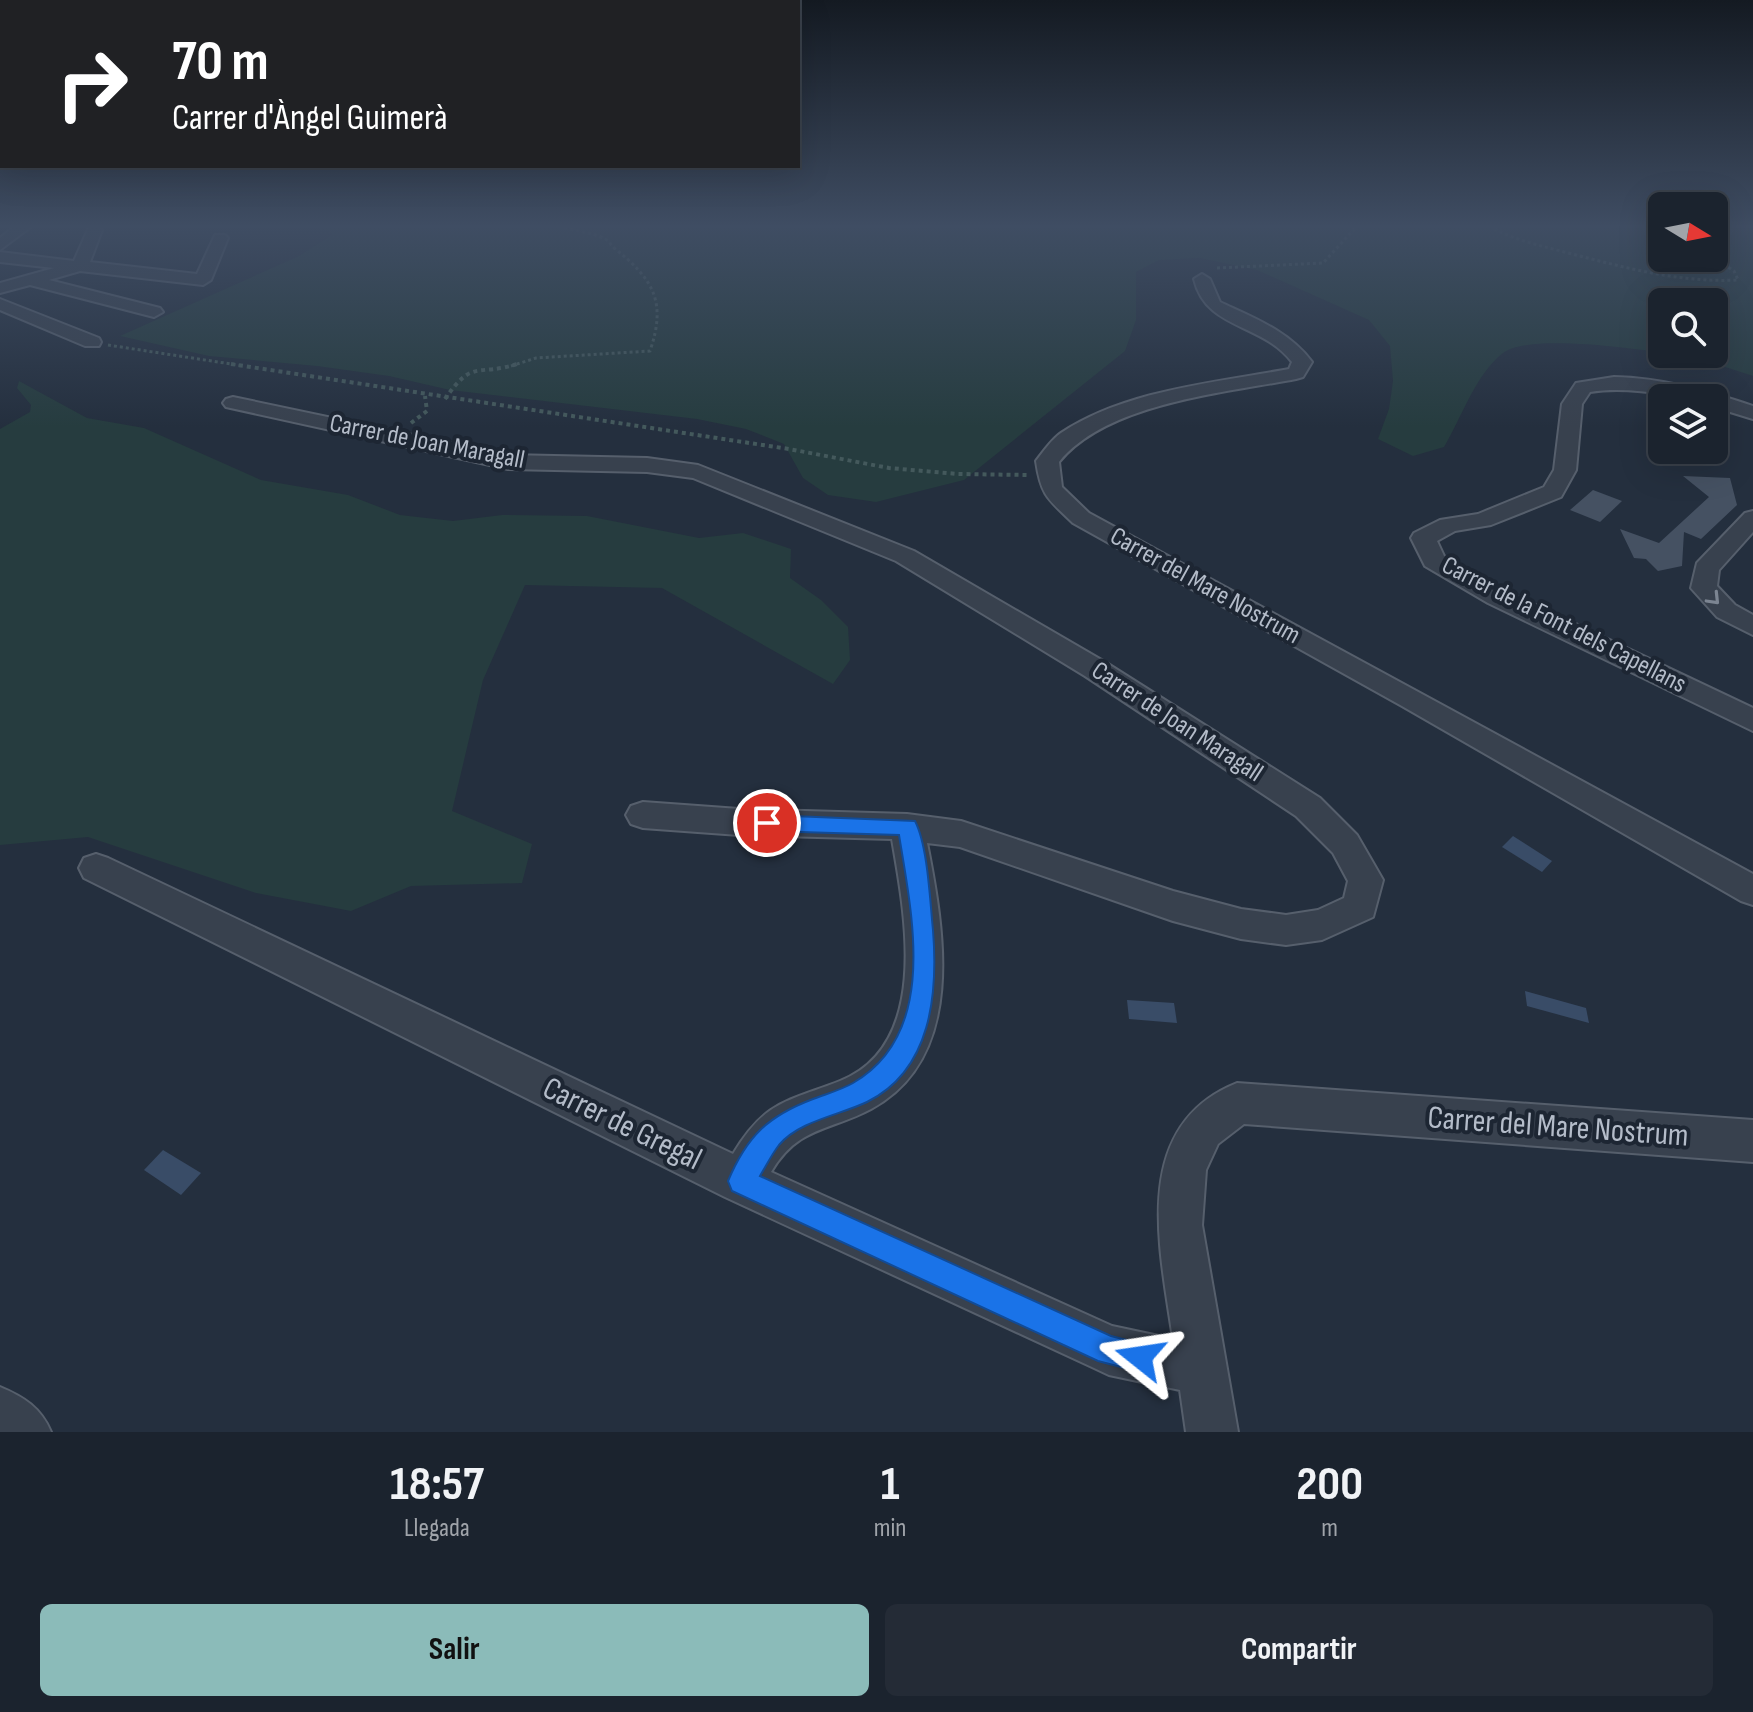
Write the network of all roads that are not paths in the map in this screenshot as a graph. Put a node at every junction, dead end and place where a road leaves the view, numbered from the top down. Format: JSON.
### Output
{"nodes":[{"id":1,"x":80,"y":293,"type":"edge"},
{"id":2,"x":1205,"y":293,"type":"edge"},
{"id":3,"x":0,"y":304,"type":"edge"},
{"id":4,"x":154,"y":312,"type":"dead end"},
{"id":5,"x":92,"y":342,"type":"dead end"},
{"id":6,"x":1648,"y":385,"type":"edge"},
{"id":7,"x":233,"y":403,"type":"dead end"},
{"id":8,"x":1728,"y":405,"type":"edge"},
{"id":9,"x":1753,"y":413,"type":"edge"},
{"id":10,"x":1753,"y":518,"type":"edge"},
{"id":11,"x":1753,"y":626,"type":"edge"},
{"id":12,"x":1753,"y":720,"type":"edge"},
{"id":13,"x":643,"y":815,"type":"dead end"},
{"id":14,"x":907,"y":827,"type":"junction"},
{"id":15,"x":96,"y":868,"type":"dead end"},
{"id":16,"x":1753,"y":891,"type":"edge"},
{"id":17,"x":1753,"y":1141,"type":"edge"},
{"id":18,"x":741,"y":1181,"type":"junction"},
{"id":19,"x":1202,"y":1370,"type":"junction"},
{"id":20,"x":0,"y":1413,"type":"edge"},
{"id":21,"x":25,"y":1432,"type":"edge"},
{"id":22,"x":1212,"y":1432,"type":"edge"}],
"edges":[{"from":1,"to":4,"type":"street"},
{"from":2,"to":16,"type":"street","name":"Carrer del Mare Nostrum"},
{"from":3,"to":5,"type":"street"},
{"from":6,"to":12,"type":"street","name":"Carrer de la Font dels Capellans"},
{"from":7,"to":14,"type":"street","name":"Carrer de Joan Maragall"},
{"from":8,"to":9,"type":"street"},
{"from":10,"to":11,"type":"street","one_way":true},
{"from":13,"to":14,"type":"street","name":"Carrer de Joan Maragall"},
{"from":14,"to":18,"type":"street"},
{"from":15,"to":18,"type":"street","name":"Carrer de Gregal"},
{"from":17,"to":19,"type":"street","name":"Carrer del Mare Nostrum"},
{"from":18,"to":19,"type":"street","name":"Carrer de Gregal"},
{"from":19,"to":22,"type":"street","name":"Carrer del Mare Nostrum"},
{"from":20,"to":21,"type":"street"}]}
